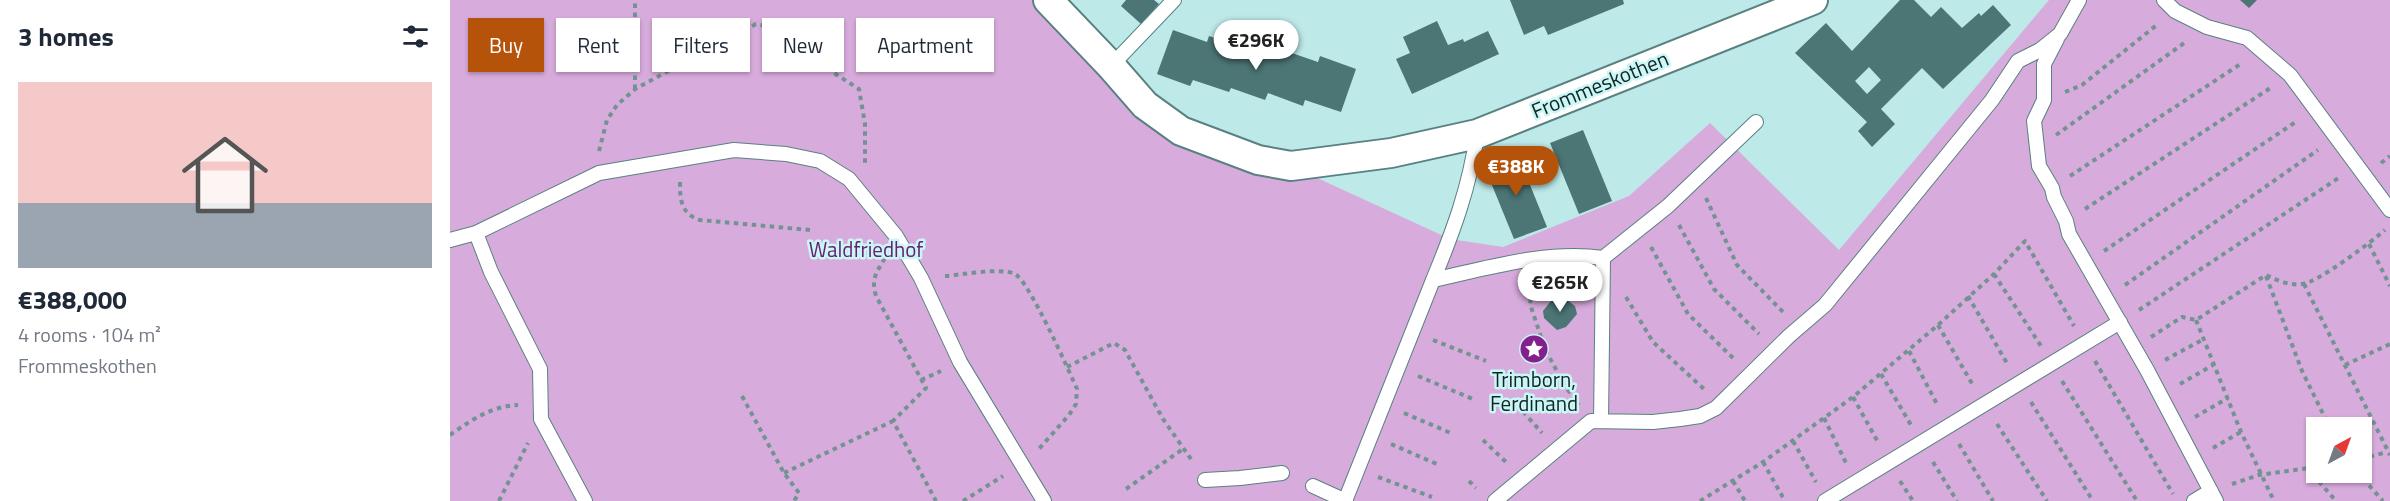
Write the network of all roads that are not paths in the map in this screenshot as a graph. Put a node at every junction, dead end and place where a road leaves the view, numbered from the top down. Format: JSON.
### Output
{"nodes":[{"id":1,"x":1048,"y":0,"type":"edge"},
{"id":2,"x":1174,"y":0,"type":"edge"},
{"id":3,"x":1813,"y":0,"type":"edge"},
{"id":4,"x":2079,"y":0,"type":"edge"},
{"id":5,"x":2164,"y":0,"type":"edge"},
{"id":6,"x":2060,"y":34,"type":"junction"},
{"id":7,"x":1112,"y":66,"type":"junction"},
{"id":8,"x":1756,"y":122,"type":"dead end"},
{"id":9,"x":1477,"y":134,"type":"junction"},
{"id":10,"x":2390,"y":210,"type":"edge"},
{"id":11,"x":476,"y":233,"type":"junction"},
{"id":12,"x":450,"y":240,"type":"edge"},
{"id":13,"x":1603,"y":258,"type":"junction"},
{"id":14,"x":1433,"y":280,"type":"junction"},
{"id":15,"x":2120,"y":322,"type":"junction"},
{"id":16,"x":1596,"y":421,"type":"junction"},
{"id":17,"x":1282,"y":472,"type":"dead end"},
{"id":18,"x":1205,"y":480,"type":"road end"},
{"id":19,"x":1313,"y":486,"type":"dead end"},
{"id":20,"x":2213,"y":496,"type":"edge"},
{"id":21,"x":585,"y":501,"type":"edge"},
{"id":22,"x":1044,"y":501,"type":"edge"},
{"id":23,"x":1346,"y":501,"type":"edge"},
{"id":24,"x":1496,"y":501,"type":"edge"},
{"id":25,"x":1826,"y":501,"type":"edge"},
{"id":26,"x":2194,"y":501,"type":"edge"}],
"edges":[{"from":1,"to":7,"type":"street","name":"Frommeskothen"},
{"from":2,"to":7,"type":"lane"},
{"from":3,"to":9,"type":"street","name":"Frommeskothen"},
{"from":4,"to":6,"type":"lane"},
{"from":5,"to":10,"type":"lane"},
{"from":6,"to":15,"type":"lane"},
{"from":6,"to":16,"type":"lane"},
{"from":7,"to":9,"type":"street","name":"Frommeskothen"},
{"from":8,"to":13,"type":"lane"},
{"from":9,"to":14,"type":"lane"},
{"from":11,"to":12,"type":"lane"},
{"from":11,"to":21,"type":"lane"},
{"from":11,"to":22,"type":"lane"},
{"from":13,"to":14,"type":"lane"},
{"from":13,"to":16,"type":"lane"},
{"from":14,"to":23,"type":"lane"},
{"from":15,"to":20,"type":"lane"},
{"from":15,"to":25,"type":"lane"},
{"from":16,"to":24,"type":"lane"},
{"from":17,"to":18,"type":"lane"},
{"from":19,"to":23,"type":"lane"},
{"from":20,"to":26,"type":"lane"}]}
